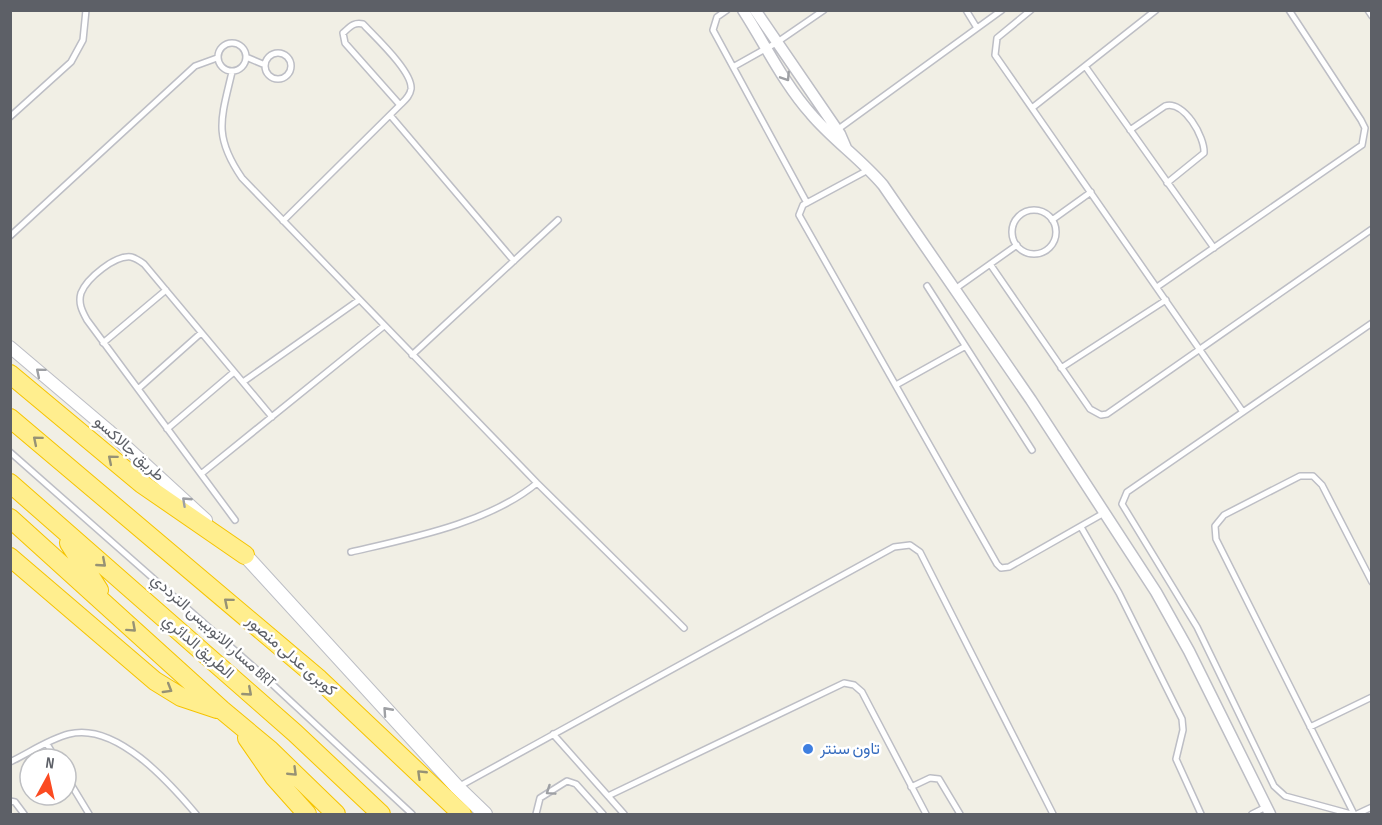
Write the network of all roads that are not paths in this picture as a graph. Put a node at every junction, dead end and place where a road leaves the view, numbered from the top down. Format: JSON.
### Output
{"nodes":[{"id":1,"x":86,"y":10,"type":"edge"},
{"id":2,"x":726,"y":10,"type":"edge"},
{"id":3,"x":743,"y":10,"type":"edge"},
{"id":4,"x":755,"y":10,"type":"edge"},
{"id":5,"x":824,"y":10,"type":"edge"},
{"id":6,"x":966,"y":10,"type":"edge"},
{"id":7,"x":1002,"y":10,"type":"edge"},
{"id":8,"x":1031,"y":10,"type":"edge"},
{"id":9,"x":1156,"y":10,"type":"edge"},
{"id":10,"x":1289,"y":10,"type":"edge"},
{"id":11,"x":1368,"y":10,"type":"edge"},
{"id":12,"x":1371,"y":16,"type":"edge"},
{"id":13,"x":977,"y":28,"type":"junction"},
{"id":14,"x":772,"y":45,"type":"junction"},
{"id":15,"x":246,"y":57,"type":"junction"},
{"id":16,"x":217,"y":58,"type":"junction"},
{"id":17,"x":265,"y":65,"type":"junction"},
{"id":18,"x":1085,"y":66,"type":"junction"},
{"id":19,"x":733,"y":67,"type":"junction"},
{"id":20,"x":232,"y":72,"type":"junction"},
{"id":21,"x":400,"y":105,"type":"junction"},
{"id":22,"x":1032,"y":108,"type":"junction"},
{"id":23,"x":390,"y":115,"type":"junction"},
{"id":24,"x":10,"y":117,"type":"edge"},
{"id":25,"x":837,"y":130,"type":"junction"},
{"id":26,"x":1130,"y":130,"type":"junction"},
{"id":27,"x":846,"y":148,"type":"junction"},
{"id":28,"x":869,"y":169,"type":"junction"},
{"id":29,"x":1167,"y":183,"type":"junction"},
{"id":30,"x":1091,"y":192,"type":"junction"},
{"id":31,"x":807,"y":203,"type":"junction"},
{"id":32,"x":558,"y":220,"type":"dead end"},
{"id":33,"x":1052,"y":220,"type":"junction"},
{"id":34,"x":283,"y":221,"type":"junction"},
{"id":35,"x":1371,"y":229,"type":"edge"},
{"id":36,"x":10,"y":236,"type":"edge"},
{"id":37,"x":1017,"y":245,"type":"junction"},
{"id":38,"x":1214,"y":248,"type":"junction"},
{"id":39,"x":514,"y":261,"type":"junction"},
{"id":40,"x":990,"y":264,"type":"junction"},
{"id":41,"x":927,"y":286,"type":"dead end"},
{"id":42,"x":1157,"y":287,"type":"junction"},
{"id":43,"x":166,"y":290,"type":"junction"},
{"id":44,"x":955,"y":290,"type":"junction"},
{"id":45,"x":359,"y":300,"type":"junction"},
{"id":46,"x":1166,"y":300,"type":"junction"},
{"id":47,"x":1371,"y":322,"type":"edge"},
{"id":48,"x":384,"y":326,"type":"junction"},
{"id":49,"x":201,"y":333,"type":"junction"},
{"id":50,"x":103,"y":343,"type":"junction"},
{"id":51,"x":10,"y":347,"type":"edge"},
{"id":52,"x":964,"y":347,"type":"junction"},
{"id":53,"x":1199,"y":348,"type":"junction"},
{"id":54,"x":412,"y":355,"type":"junction"},
{"id":55,"x":1061,"y":368,"type":"junction"},
{"id":56,"x":234,"y":372,"type":"junction"},
{"id":57,"x":10,"y":374,"type":"edge"},
{"id":58,"x":243,"y":382,"type":"junction"},
{"id":59,"x":896,"y":385,"type":"junction"},
{"id":60,"x":138,"y":389,"type":"junction"},
{"id":61,"x":1243,"y":412,"type":"junction"},
{"id":62,"x":272,"y":417,"type":"junction"},
{"id":63,"x":10,"y":418,"type":"edge"},
{"id":64,"x":167,"y":429,"type":"junction"},
{"id":65,"x":1032,"y":450,"type":"dead end"},
{"id":66,"x":10,"y":452,"type":"edge"},
{"id":67,"x":201,"y":474,"type":"junction"},
{"id":68,"x":10,"y":483,"type":"edge"},
{"id":69,"x":537,"y":483,"type":"junction"},
{"id":70,"x":1104,"y":513,"type":"junction"},
{"id":71,"x":10,"y":518,"type":"edge"},
{"id":72,"x":236,"y":520,"type":"dead end"},
{"id":73,"x":56,"y":523,"type":"junction"},
{"id":74,"x":1081,"y":526,"type":"junction"},
{"id":75,"x":351,"y":552,"type":"dead end"},
{"id":76,"x":244,"y":555,"type":"junction"},
{"id":77,"x":10,"y":557,"type":"edge"},
{"id":78,"x":1371,"y":582,"type":"edge"},
{"id":79,"x":113,"y":611,"type":"junction"},
{"id":80,"x":684,"y":628,"type":"dead end"},
{"id":81,"x":1371,"y":697,"type":"edge"},
{"id":82,"x":222,"y":710,"type":"junction"},
{"id":83,"x":238,"y":724,"type":"junction"},
{"id":84,"x":1310,"y":727,"type":"junction"},
{"id":85,"x":553,"y":734,"type":"junction"},
{"id":86,"x":47,"y":744,"type":"junction"},
{"id":87,"x":49,"y":747,"type":"edge"},
{"id":88,"x":10,"y":762,"type":"edge"},
{"id":89,"x":457,"y":787,"type":"junction"},
{"id":90,"x":911,"y":787,"type":"junction"},
{"id":91,"x":78,"y":796,"type":"edge"},
{"id":92,"x":608,"y":796,"type":"junction"},
{"id":93,"x":10,"y":801,"type":"edge"},
{"id":94,"x":1371,"y":807,"type":"edge"},
{"id":95,"x":1268,"y":811,"type":"edge"},
{"id":96,"x":24,"y":814,"type":"edge"},
{"id":97,"x":89,"y":814,"type":"edge"},
{"id":98,"x":196,"y":814,"type":"edge"},
{"id":99,"x":307,"y":814,"type":"edge"},
{"id":100,"x":336,"y":814,"type":"edge"},
{"id":101,"x":381,"y":814,"type":"edge"},
{"id":102,"x":412,"y":814,"type":"edge"},
{"id":103,"x":462,"y":814,"type":"edge"},
{"id":104,"x":485,"y":814,"type":"edge"},
{"id":105,"x":536,"y":814,"type":"edge"},
{"id":106,"x":603,"y":814,"type":"edge"},
{"id":107,"x":624,"y":814,"type":"edge"},
{"id":108,"x":926,"y":814,"type":"edge"},
{"id":109,"x":960,"y":814,"type":"edge"},
{"id":110,"x":1053,"y":814,"type":"edge"},
{"id":111,"x":1201,"y":814,"type":"edge"},
{"id":112,"x":1252,"y":814,"type":"edge"},
{"id":113,"x":1354,"y":814,"type":"edge"}],
"edges":[{"from":1,"to":24,"type":"lane"},
{"from":2,"to":19,"type":"lane"},
{"from":3,"to":14,"type":"street"},
{"from":4,"to":14,"type":"street"},
{"from":5,"to":14,"type":"lane"},
{"from":6,"to":13,"type":"lane"},
{"from":7,"to":13,"type":"lane"},
{"from":8,"to":22,"type":"lane"},
{"from":9,"to":18,"type":"lane"},
{"from":10,"to":38,"type":"lane"},
{"from":11,"to":12,"type":"lane"},
{"from":13,"to":25,"type":"lane"},
{"from":14,"to":19,"type":"lane"},
{"from":14,"to":25,"type":"street"},
{"from":14,"to":27,"type":"street","one_way":true},
{"from":15,"to":16,"type":"lane"},
{"from":15,"to":17,"type":"lane"},
{"from":15,"to":20,"type":"lane"},
{"from":16,"to":20,"type":"lane"},
{"from":16,"to":36,"type":"lane"},
{"from":17,"to":17,"type":"lane"},
{"from":18,"to":22,"type":"lane"},
{"from":18,"to":26,"type":"lane"},
{"from":19,"to":31,"type":"lane"},
{"from":20,"to":34,"type":"lane"},
{"from":21,"to":21,"type":"lane"},
{"from":21,"to":23,"type":"lane"},
{"from":22,"to":30,"type":"lane"},
{"from":23,"to":34,"type":"lane"},
{"from":23,"to":39,"type":"lane"},
{"from":25,"to":27,"type":"street"},
{"from":26,"to":29,"type":"lane"},
{"from":26,"to":29,"type":"lane"},
{"from":27,"to":28,"type":"street"},
{"from":28,"to":31,"type":"lane"},
{"from":28,"to":44,"type":"street"},
{"from":29,"to":38,"type":"lane"},
{"from":30,"to":33,"type":"lane"},
{"from":30,"to":42,"type":"lane"},
{"from":31,"to":59,"type":"lane"},
{"from":32,"to":39,"type":"lane"},
{"from":33,"to":37,"type":"lane"},
{"from":33,"to":37,"type":"lane"},
{"from":34,"to":45,"type":"lane"},
{"from":35,"to":53,"type":"lane"},
{"from":37,"to":40,"type":"lane"},
{"from":38,"to":42,"type":"lane"},
{"from":39,"to":54,"type":"lane"},
{"from":40,"to":44,"type":"lane"},
{"from":40,"to":55,"type":"lane"},
{"from":41,"to":52,"type":"lane"},
{"from":42,"to":46,"type":"lane"},
{"from":43,"to":49,"type":"lane"},
{"from":43,"to":50,"type":"lane"},
{"from":43,"to":50,"type":"lane"},
{"from":44,"to":70,"type":"street"},
{"from":45,"to":48,"type":"lane"},
{"from":45,"to":58,"type":"lane"},
{"from":46,"to":53,"type":"lane"},
{"from":46,"to":55,"type":"lane"},
{"from":47,"to":61,"type":"lane"},
{"from":48,"to":54,"type":"lane"},
{"from":48,"to":62,"type":"lane"},
{"from":49,"to":56,"type":"lane"},
{"from":49,"to":60,"type":"lane"},
{"from":50,"to":60,"type":"lane"},
{"from":76,"to":51,"type":"street","name":"طريق جالاكسو","one_way":true},
{"from":52,"to":59,"type":"lane"},
{"from":52,"to":65,"type":"lane"},
{"from":53,"to":55,"type":"lane"},
{"from":53,"to":61,"type":"lane"},
{"from":54,"to":69,"type":"lane"},
{"from":56,"to":58,"type":"lane"},
{"from":56,"to":64,"type":"lane"},
{"from":76,"to":57,"type":"highway","one_way":true},
{"from":58,"to":62,"type":"lane"},
{"from":59,"to":74,"type":"lane"},
{"from":60,"to":64,"type":"lane"},
{"from":61,"to":113,"type":"lane"},
{"from":62,"to":67,"type":"lane"},
{"from":103,"to":63,"type":"highway","name":"كوبرى عدلى منصور","one_way":true},
{"from":64,"to":67,"type":"lane"},
{"from":66,"to":102,"type":"lane","name":"مسار الاتوبيس الترددي BRT"},
{"from":67,"to":72,"type":"lane"},
{"from":68,"to":73,"type":"highway","name":"الطريق الدائري"},
{"from":69,"to":75,"type":"lane"},
{"from":69,"to":80,"type":"lane"},
{"from":70,"to":74,"type":"lane"},
{"from":70,"to":95,"type":"street"},
{"from":71,"to":79,"type":"highway","name":"الطريق الدائري"},
{"from":73,"to":79,"type":"highway"},
{"from":73,"to":101,"type":"highway","name":"الطريق الدائري","one_way":true},
{"from":74,"to":111,"type":"lane"},
{"from":89,"to":76,"type":"main road","one_way":true},
{"from":77,"to":82,"type":"highway","one_way":true},
{"from":78,"to":84,"type":"lane"},
{"from":79,"to":82,"type":"highway","name":"الطريق الدائري","one_way":true},
{"from":81,"to":84,"type":"lane"},
{"from":82,"to":83,"type":"highway","name":"الطريق الدائري"},
{"from":83,"to":99,"type":"highway"},
{"from":83,"to":100,"type":"highway","name":"الطريق الدائري","one_way":true},
{"from":84,"to":113,"type":"lane"},
{"from":85,"to":89,"type":"lane"},
{"from":85,"to":92,"type":"lane"},
{"from":85,"to":110,"type":"lane"},
{"from":86,"to":87,"type":"lane"},
{"from":86,"to":88,"type":"lane"},
{"from":86,"to":98,"type":"lane"},
{"from":89,"to":104,"type":"main road"},
{"from":90,"to":92,"type":"lane"},
{"from":90,"to":108,"type":"lane"},
{"from":90,"to":109,"type":"lane"},
{"from":91,"to":97,"type":"lane"},
{"from":92,"to":107,"type":"lane"},
{"from":93,"to":96,"type":"lane"},
{"from":94,"to":113,"type":"lane"},
{"from":95,"to":112,"type":"lane"},
{"from":106,"to":105,"type":"lane","one_way":true}]}
